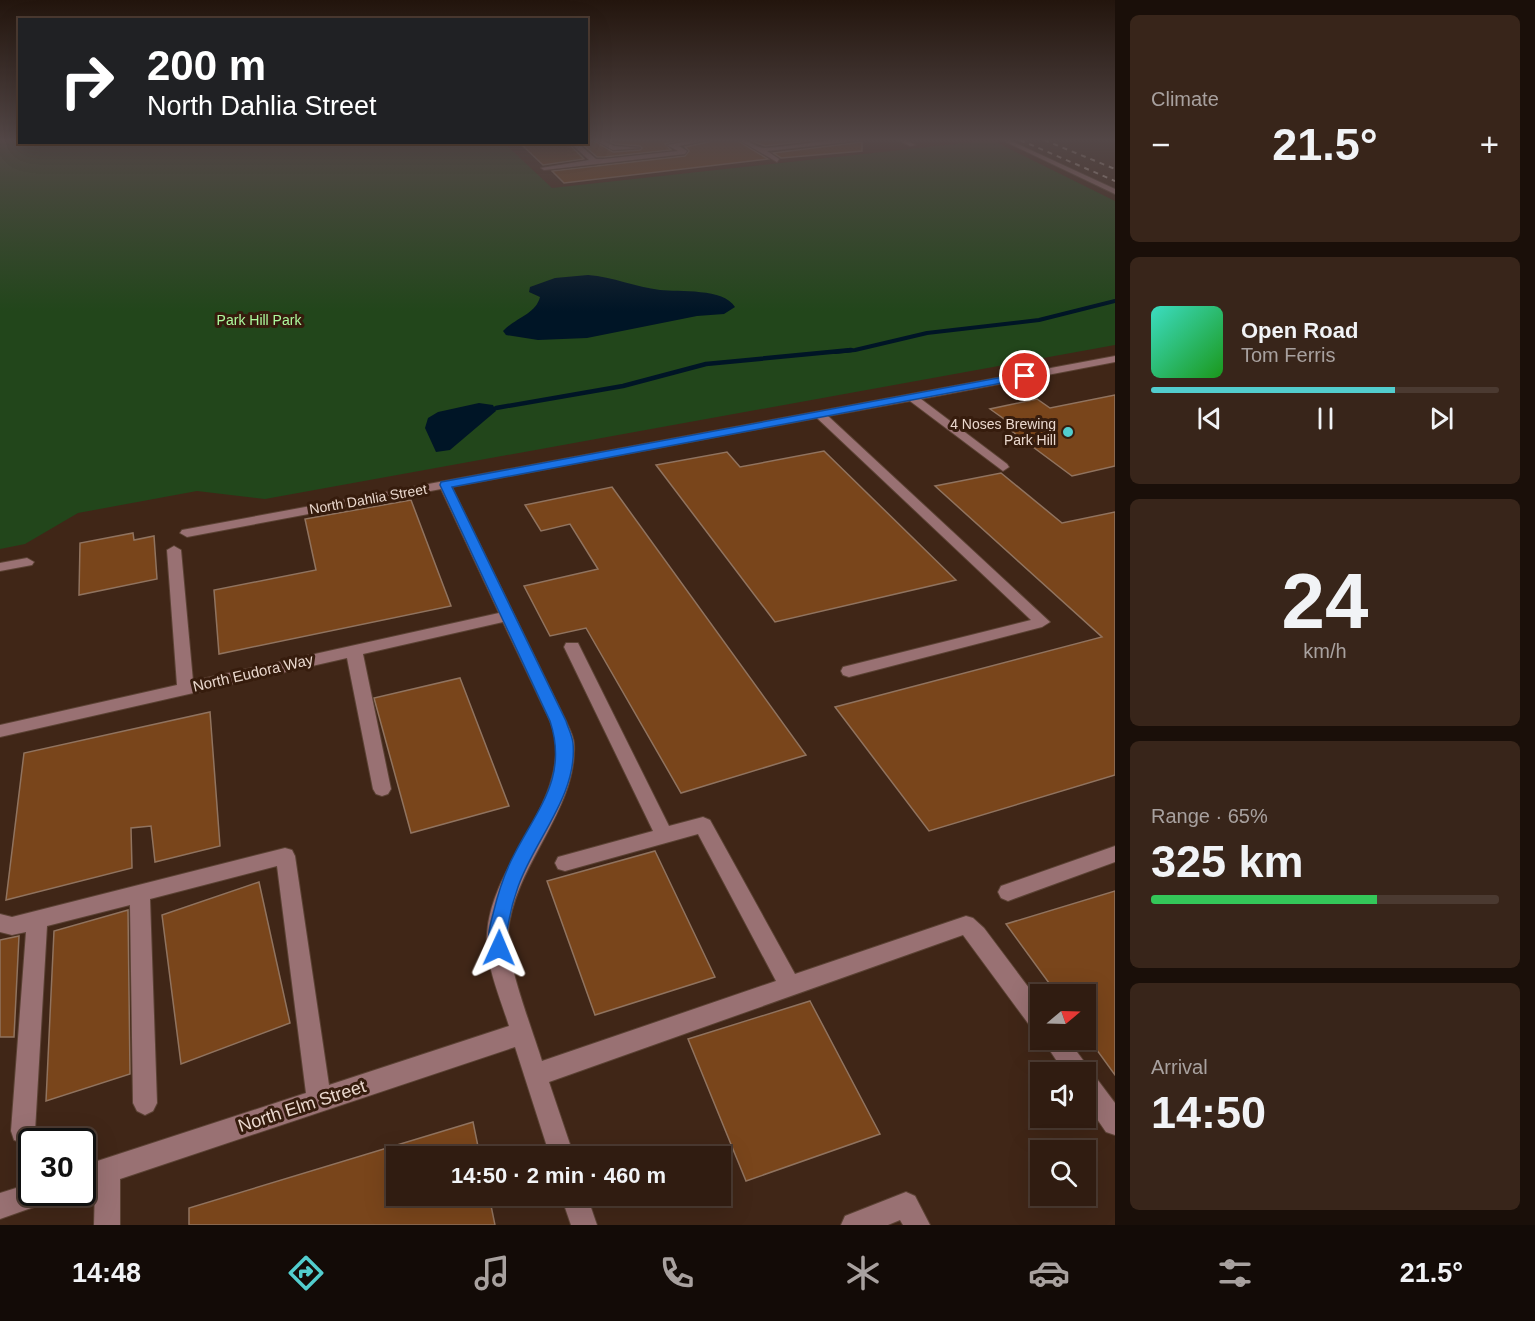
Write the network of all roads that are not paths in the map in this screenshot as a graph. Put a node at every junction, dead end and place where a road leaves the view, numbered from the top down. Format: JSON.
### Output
{"nodes":[{"id":1,"x":1115,"y":360,"type":"edge"},
{"id":2,"x":912,"y":398,"type":"junction"},
{"id":3,"x":820,"y":415,"type":"junction"},
{"id":4,"x":1004,"y":467,"type":"dead end"},
{"id":5,"x":446,"y":485,"type":"junction"},
{"id":6,"x":187,"y":533,"type":"dead end"},
{"id":7,"x":174,"y":550,"type":"dead end"},
{"id":8,"x":27,"y":562,"type":"dead end"},
{"id":9,"x":0,"y":567,"type":"edge"},
{"id":10,"x":507,"y":616,"type":"junction"},
{"id":11,"x":572,"y":647,"type":"dead end"},
{"id":12,"x":354,"y":651,"type":"junction"},
{"id":13,"x":849,"y":671,"type":"dead end"},
{"id":14,"x":186,"y":689,"type":"junction"},
{"id":15,"x":0,"y":731,"type":"edge"},
{"id":16,"x":382,"y":789,"type":"dead end"},
{"id":17,"x":664,"y":835,"type":"junction"},
{"id":18,"x":1115,"y":854,"type":"edge"},
{"id":19,"x":565,"y":863,"type":"dead end"},
{"id":20,"x":1008,"y":892,"type":"dead end"},
{"id":21,"x":140,"y":893,"type":"junction"},
{"id":22,"x":38,"y":920,"type":"junction"},
{"id":23,"x":0,"y":923,"type":"edge"},
{"id":24,"x":790,"y":986,"type":"junction"},
{"id":25,"x":1030,"y":1007,"type":"edge"},
{"id":26,"x":522,"y":1033,"type":"junction"},
{"id":27,"x":535,"y":1075,"type":"junction"},
{"id":28,"x":1096,"y":1097,"type":"edge"},
{"id":29,"x":319,"y":1100,"type":"junction"},
{"id":30,"x":145,"y":1103,"type":"dead end"},
{"id":31,"x":1115,"y":1123,"type":"edge"},
{"id":32,"x":23,"y":1128,"type":"edge"},
{"id":33,"x":559,"y":1146,"type":"edge"},
{"id":34,"x":108,"y":1171,"type":"junction"},
{"id":35,"x":96,"y":1175,"type":"edge"},
{"id":36,"x":18,"y":1200,"type":"edge"},
{"id":37,"x":0,"y":1206,"type":"edge"},
{"id":38,"x":577,"y":1206,"type":"edge"},
{"id":39,"x":107,"y":1225,"type":"edge"},
{"id":40,"x":584,"y":1225,"type":"edge"},
{"id":41,"x":854,"y":1225,"type":"edge"},
{"id":42,"x":917,"y":1225,"type":"edge"}],
"edges":[{"from":1,"to":2,"type":"street","name":"North Dahlia Street"},
{"from":2,"to":3,"type":"street","name":"North Dahlia Street"},
{"from":2,"to":4,"type":"street"},
{"from":3,"to":5,"type":"street","name":"North Dahlia Street"},
{"from":3,"to":13,"type":"street"},
{"from":5,"to":6,"type":"street","name":"North Dahlia Street"},
{"from":5,"to":10,"type":"street"},
{"from":7,"to":14,"type":"street"},
{"from":8,"to":9,"type":"street"},
{"from":10,"to":12,"type":"street","name":"North Eudora Way"},
{"from":10,"to":26,"type":"street"},
{"from":11,"to":17,"type":"street"},
{"from":12,"to":14,"type":"street","name":"North Eudora Way"},
{"from":12,"to":16,"type":"street"},
{"from":14,"to":15,"type":"street","name":"North Eudora Way"},
{"from":17,"to":19,"type":"street"},
{"from":17,"to":24,"type":"street"},
{"from":18,"to":20,"type":"street"},
{"from":21,"to":22,"type":"street"},
{"from":21,"to":29,"type":"street"},
{"from":21,"to":30,"type":"street"},
{"from":22,"to":23,"type":"street"},
{"from":22,"to":32,"type":"street"},
{"from":24,"to":25,"type":"street"},
{"from":24,"to":27,"type":"street"},
{"from":26,"to":27,"type":"street"},
{"from":26,"to":29,"type":"street","name":"North Elm Street"},
{"from":27,"to":33,"type":"street"},
{"from":28,"to":31,"type":"street"},
{"from":29,"to":34,"type":"street","name":"North Elm Street"},
{"from":34,"to":35,"type":"street","name":"North Elm Street"},
{"from":34,"to":39,"type":"street"},
{"from":36,"to":37,"type":"street"},
{"from":38,"to":40,"type":"street"},
{"from":41,"to":42,"type":"street"}]}
